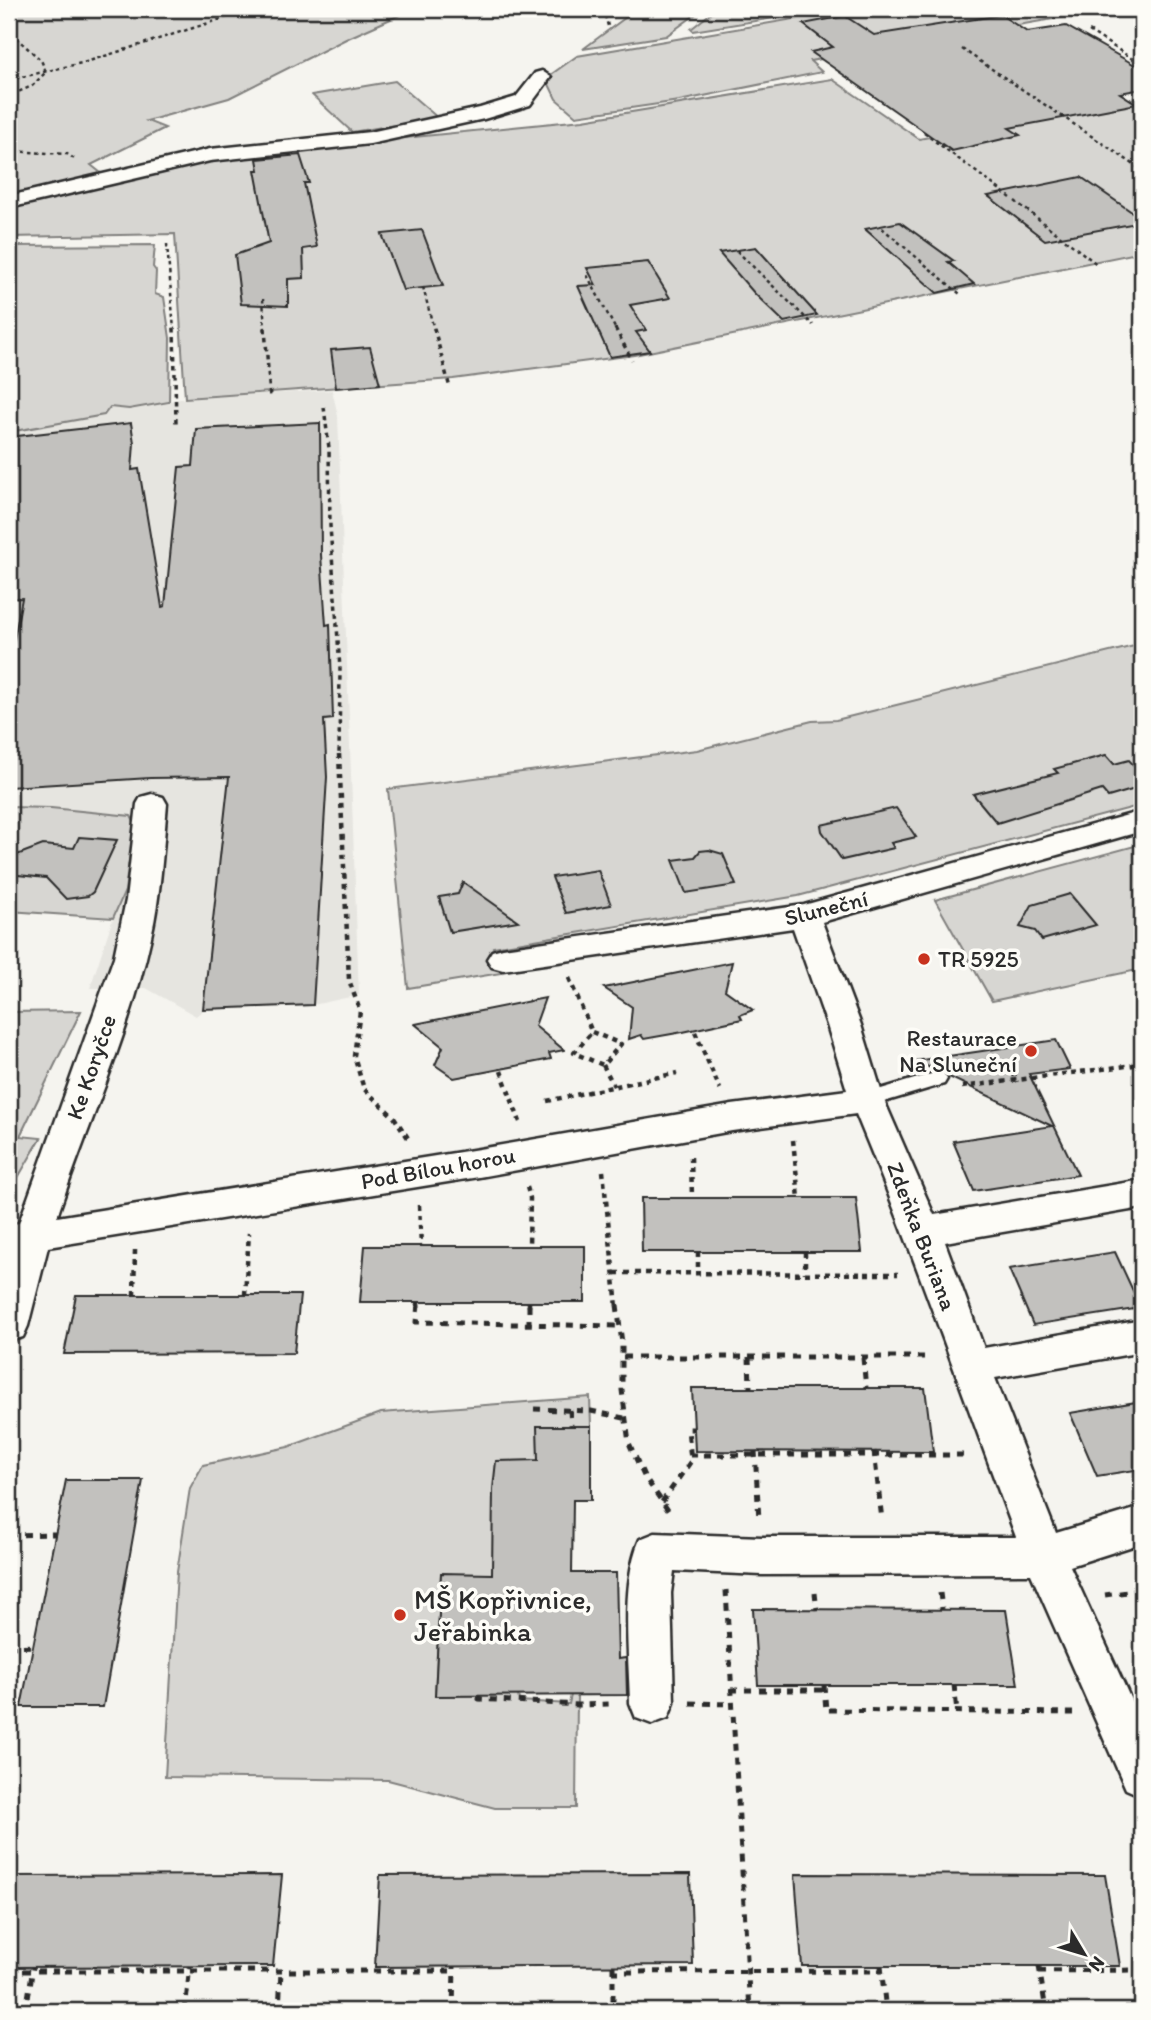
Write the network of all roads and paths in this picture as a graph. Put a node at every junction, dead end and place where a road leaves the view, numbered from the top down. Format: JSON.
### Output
{"nodes":[{"id":1,"x":253,"y":9,"type":"edge"},
{"id":2,"x":603,"y":9,"type":"edge"},
{"id":3,"x":9,"y":18,"type":"edge"},
{"id":4,"x":608,"y":26,"type":"dead end"},
{"id":5,"x":1089,"y":31,"type":"dead end"},
{"id":6,"x":962,"y":49,"type":"dead end"},
{"id":7,"x":1142,"y":65,"type":"edge"},
{"id":8,"x":46,"y":72,"type":"junction"},
{"id":9,"x":542,"y":77,"type":"dead end"},
{"id":10,"x":9,"y":80,"type":"edge"},
{"id":11,"x":9,"y":96,"type":"edge"},
{"id":12,"x":923,"y":133,"type":"dead end"},
{"id":13,"x":9,"y":151,"type":"edge"},
{"id":14,"x":77,"y":160,"type":"dead end"},
{"id":15,"x":1142,"y":170,"type":"edge"},
{"id":16,"x":9,"y":202,"type":"edge"},
{"id":17,"x":882,"y":228,"type":"dead end"},
{"id":18,"x":167,"y":244,"type":"dead end"},
{"id":19,"x":737,"y":251,"type":"dead end"},
{"id":20,"x":1098,"y":265,"type":"dead end"},
{"id":21,"x":587,"y":275,"type":"dead end"},
{"id":22,"x":423,"y":287,"type":"dead end"},
{"id":23,"x":960,"y":294,"type":"dead end"},
{"id":24,"x":263,"y":299,"type":"dead end"},
{"id":25,"x":813,"y":325,"type":"dead end"},
{"id":26,"x":632,"y":360,"type":"dead end"},
{"id":27,"x":450,"y":388,"type":"dead end"},
{"id":28,"x":270,"y":398,"type":"dead end"},
{"id":29,"x":324,"y":407,"type":"dead end"},
{"id":30,"x":176,"y":424,"type":"dead end"},
{"id":31,"x":152,"y":804,"type":"dead end"},
{"id":32,"x":1142,"y":821,"type":"edge"},
{"id":33,"x":804,"y":916,"type":"junction"},
{"id":34,"x":558,"y":951,"type":"junction"},
{"id":35,"x":503,"y":959,"type":"dead end"},
{"id":36,"x":695,"y":1031,"type":"dead end"},
{"id":37,"x":592,"y":1032,"type":"junction"},
{"id":38,"x":1142,"y":1064,"type":"edge"},
{"id":39,"x":603,"y":1065,"type":"junction"},
{"id":40,"x":501,"y":1071,"type":"dead end"},
{"id":41,"x":1013,"y":1072,"type":"dead end"},
{"id":42,"x":677,"y":1073,"type":"dead end"},
{"id":43,"x":938,"y":1079,"type":"joint"},
{"id":44,"x":1017,"y":1082,"type":"junction"},
{"id":45,"x":614,"y":1086,"type":"junction"},
{"id":46,"x":867,"y":1100,"type":"junction"},
{"id":47,"x":547,"y":1101,"type":"dead end"},
{"id":48,"x":783,"y":1111,"type":"junction"},
{"id":49,"x":732,"y":1118,"type":"junction"},
{"id":50,"x":683,"y":1127,"type":"junction"},
{"id":51,"x":597,"y":1140,"type":"junction"},
{"id":52,"x":524,"y":1154,"type":"junction"},
{"id":53,"x":413,"y":1173,"type":"junction"},
{"id":54,"x":1142,"y":1194,"type":"edge"},
{"id":55,"x":692,"y":1198,"type":"dead end"},
{"id":56,"x":799,"y":1198,"type":"dead end"},
{"id":57,"x":249,"y":1199,"type":"junction"},
{"id":58,"x":136,"y":1217,"type":"junction"},
{"id":59,"x":923,"y":1231,"type":"junction"},
{"id":60,"x":20,"y":1237,"type":"edge"},
{"id":61,"x":529,"y":1245,"type":"dead end"},
{"id":62,"x":421,"y":1246,"type":"dead end"},
{"id":63,"x":698,"y":1252,"type":"dead end"},
{"id":64,"x":805,"y":1252,"type":"dead end"},
{"id":65,"x":698,"y":1272,"type":"junction"},
{"id":66,"x":615,"y":1273,"type":"junction"},
{"id":67,"x":805,"y":1273,"type":"junction"},
{"id":68,"x":912,"y":1274,"type":"dead end"},
{"id":69,"x":134,"y":1295,"type":"dead end"},
{"id":70,"x":245,"y":1295,"type":"dead end"},
{"id":71,"x":418,"y":1303,"type":"dead end"},
{"id":72,"x":529,"y":1303,"type":"dead end"},
{"id":73,"x":529,"y":1325,"type":"junction"},
{"id":74,"x":618,"y":1325,"type":"junction"},
{"id":75,"x":9,"y":1326,"type":"edge"},
{"id":76,"x":1142,"y":1336,"type":"edge"},
{"id":77,"x":623,"y":1357,"type":"junction"},
{"id":78,"x":749,"y":1357,"type":"junction"},
{"id":79,"x":931,"y":1357,"type":"dead end"},
{"id":80,"x":863,"y":1358,"type":"junction"},
{"id":81,"x":971,"y":1366,"type":"junction"},
{"id":82,"x":750,"y":1388,"type":"dead end"},
{"id":83,"x":866,"y":1388,"type":"dead end"},
{"id":84,"x":534,"y":1409,"type":"dead end"},
{"id":85,"x":570,"y":1410,"type":"junction"},
{"id":86,"x":625,"y":1418,"type":"junction"},
{"id":87,"x":571,"y":1425,"type":"dead end"},
{"id":88,"x":694,"y":1429,"type":"dead end"},
{"id":89,"x":755,"y":1453,"type":"junction"},
{"id":90,"x":874,"y":1453,"type":"junction"},
{"id":91,"x":690,"y":1455,"type":"junction"},
{"id":92,"x":969,"y":1455,"type":"dead end"},
{"id":93,"x":663,"y":1502,"type":"junction"},
{"id":94,"x":676,"y":1521,"type":"dead end"},
{"id":95,"x":882,"y":1523,"type":"dead end"},
{"id":96,"x":760,"y":1524,"type":"dead end"},
{"id":97,"x":1142,"y":1525,"type":"edge"},
{"id":98,"x":55,"y":1534,"type":"dead end"},
{"id":99,"x":9,"y":1535,"type":"edge"},
{"id":100,"x":1044,"y":1555,"type":"junction"},
{"id":101,"x":726,"y":1585,"type":"dead end"},
{"id":102,"x":1142,"y":1590,"type":"edge"},
{"id":103,"x":1099,"y":1596,"type":"dead end"},
{"id":104,"x":34,"y":1646,"type":"dead end"},
{"id":105,"x":9,"y":1647,"type":"edge"},
{"id":106,"x":954,"y":1685,"type":"dead end"},
{"id":107,"x":731,"y":1690,"type":"junction"},
{"id":108,"x":480,"y":1696,"type":"dead end"},
{"id":109,"x":652,"y":1703,"type":"junction"},
{"id":110,"x":731,"y":1704,"type":"junction"},
{"id":111,"x":957,"y":1711,"type":"junction"},
{"id":112,"x":1081,"y":1713,"type":"dead end"},
{"id":113,"x":1142,"y":1774,"type":"edge"},
{"id":114,"x":33,"y":1969,"type":"junction"},
{"id":115,"x":190,"y":1969,"type":"junction"},
{"id":116,"x":748,"y":1970,"type":"junction"},
{"id":117,"x":1142,"y":1970,"type":"edge"},
{"id":118,"x":9,"y":1971,"type":"edge"},
{"id":119,"x":281,"y":1971,"type":"junction"},
{"id":120,"x":26,"y":2011,"type":"edge"},
{"id":121,"x":185,"y":2011,"type":"edge"},
{"id":122,"x":279,"y":2011,"type":"edge"},
{"id":123,"x":453,"y":2011,"type":"edge"},
{"id":124,"x":613,"y":2011,"type":"edge"},
{"id":125,"x":750,"y":2011,"type":"edge"},
{"id":126,"x":886,"y":2011,"type":"edge"},
{"id":127,"x":1046,"y":2011,"type":"edge"}],
"edges":[{"from":1,"to":8,"type":"path"},
{"from":2,"to":4,"type":"path"},
{"from":3,"to":8,"type":"path"},
{"from":5,"to":7,"type":"path"},
{"from":6,"to":15,"type":"path"},
{"from":8,"to":10,"type":"path"},
{"from":8,"to":11,"type":"path"},
{"from":9,"to":16,"type":"street"},
{"from":12,"to":20,"type":"path"},
{"from":13,"to":14,"type":"path"},
{"from":17,"to":23,"type":"path"},
{"from":18,"to":30,"type":"path"},
{"from":19,"to":25,"type":"path"},
{"from":21,"to":26,"type":"path"},
{"from":22,"to":27,"type":"path"},
{"from":24,"to":28,"type":"path"},
{"from":29,"to":53,"type":"path"},
{"from":31,"to":60,"type":"street","name":"Ke Koryčce"},
{"from":32,"to":33,"type":"street","name":"Sluneční"},
{"from":33,"to":34,"type":"street","name":"Sluneční"},
{"from":33,"to":46,"type":"street","name":"Zdeňka Buriana"},
{"from":34,"to":35,"type":"street","name":"Sluneční"},
{"from":34,"to":37,"type":"path"},
{"from":36,"to":49,"type":"path"},
{"from":37,"to":39,"type":"path"},
{"from":37,"to":39,"type":"path"},
{"from":38,"to":44,"type":"path"},
{"from":39,"to":45,"type":"path"},
{"from":40,"to":52,"type":"path"},
{"from":41,"to":44,"type":"path"},
{"from":42,"to":45,"type":"path"},
{"from":43,"to":44,"type":"path"},
{"from":43,"to":46,"type":"lane"},
{"from":45,"to":47,"type":"path"},
{"from":46,"to":48,"type":"street","name":"Pod Bílou horou"},
{"from":46,"to":59,"type":"street","name":"Zdeňka Buriana"},
{"from":48,"to":49,"type":"street","name":"Pod Bílou horou"},
{"from":48,"to":56,"type":"path"},
{"from":49,"to":50,"type":"street","name":"Pod Bílou horou"},
{"from":50,"to":51,"type":"street","name":"Pod Bílou horou"},
{"from":50,"to":55,"type":"path"},
{"from":51,"to":52,"type":"street","name":"Pod Bílou horou"},
{"from":51,"to":66,"type":"path"},
{"from":52,"to":53,"type":"street","name":"Pod Bílou horou"},
{"from":52,"to":61,"type":"path"},
{"from":53,"to":57,"type":"street","name":"Pod Bílou horou"},
{"from":53,"to":62,"type":"path"},
{"from":54,"to":59,"type":"street"},
{"from":57,"to":58,"type":"street","name":"Pod Bílou horou"},
{"from":57,"to":70,"type":"path"},
{"from":58,"to":60,"type":"street","name":"Pod Bílou horou"},
{"from":58,"to":69,"type":"path"},
{"from":59,"to":81,"type":"street","name":"Zdeňka Buriana"},
{"from":60,"to":75,"type":"street","name":"Ke Koryčce"},
{"from":63,"to":65,"type":"path"},
{"from":64,"to":67,"type":"path"},
{"from":65,"to":66,"type":"path"},
{"from":65,"to":67,"type":"path"},
{"from":66,"to":74,"type":"path"},
{"from":67,"to":68,"type":"path"},
{"from":71,"to":73,"type":"path"},
{"from":72,"to":73,"type":"path"},
{"from":73,"to":74,"type":"path"},
{"from":74,"to":77,"type":"path"},
{"from":76,"to":81,"type":"street"},
{"from":77,"to":78,"type":"path"},
{"from":77,"to":86,"type":"path"},
{"from":78,"to":80,"type":"path"},
{"from":78,"to":82,"type":"path"},
{"from":79,"to":80,"type":"path"},
{"from":80,"to":83,"type":"path"},
{"from":81,"to":100,"type":"street","name":"Zdeňka Buriana"},
{"from":84,"to":85,"type":"path"},
{"from":85,"to":86,"type":"path"},
{"from":85,"to":87,"type":"path"},
{"from":86,"to":93,"type":"path"},
{"from":88,"to":91,"type":"path"},
{"from":89,"to":90,"type":"path"},
{"from":89,"to":91,"type":"path"},
{"from":89,"to":96,"type":"path"},
{"from":90,"to":92,"type":"path"},
{"from":90,"to":95,"type":"path"},
{"from":91,"to":93,"type":"path"},
{"from":93,"to":94,"type":"path"},
{"from":97,"to":100,"type":"street"},
{"from":98,"to":99,"type":"path"},
{"from":100,"to":109,"type":"street"},
{"from":100,"to":113,"type":"street","name":"Zdeňka Buriana"},
{"from":101,"to":107,"type":"path"},
{"from":102,"to":103,"type":"path"},
{"from":104,"to":105,"type":"path"},
{"from":106,"to":111,"type":"path"},
{"from":107,"to":110,"type":"path"},
{"from":107,"to":111,"type":"path"},
{"from":108,"to":109,"type":"path"},
{"from":109,"to":110,"type":"path"},
{"from":110,"to":116,"type":"path"},
{"from":111,"to":112,"type":"path"},
{"from":114,"to":115,"type":"path"},
{"from":114,"to":118,"type":"path"},
{"from":114,"to":120,"type":"path"},
{"from":115,"to":119,"type":"path"},
{"from":115,"to":121,"type":"path"},
{"from":116,"to":124,"type":"path"},
{"from":116,"to":125,"type":"path"},
{"from":116,"to":126,"type":"path"},
{"from":117,"to":127,"type":"path"},
{"from":119,"to":122,"type":"path"},
{"from":119,"to":123,"type":"path"}]}
